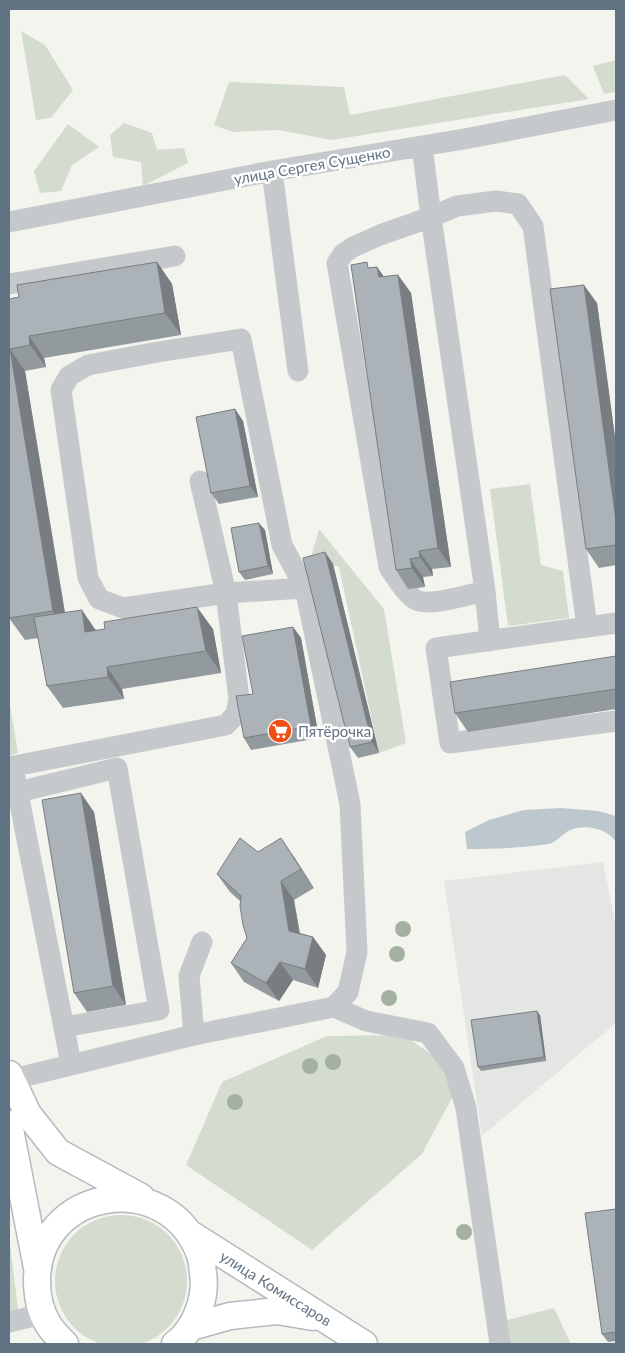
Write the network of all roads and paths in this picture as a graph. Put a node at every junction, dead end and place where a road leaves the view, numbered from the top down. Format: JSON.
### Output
{"nodes":[{"id":1,"x":616,"y":110,"type":"edge"},
{"id":2,"x":422,"y":146,"type":"junction"},
{"id":3,"x":272,"y":170,"type":"junction"},
{"id":4,"x":431,"y":217,"type":"junction"},
{"id":5,"x":9,"y":222,"type":"edge"},
{"id":6,"x":175,"y":256,"type":"dead end"},
{"id":7,"x":9,"y":284,"type":"edge"},
{"id":8,"x":298,"y":371,"type":"dead end"},
{"id":9,"x":200,"y":481,"type":"dead end"},
{"id":10,"x":305,"y":588,"type":"junction"},
{"id":11,"x":485,"y":591,"type":"junction"},
{"id":12,"x":226,"y":593,"type":"junction"},
{"id":13,"x":616,"y":623,"type":"edge"},
{"id":14,"x":587,"y":627,"type":"junction"},
{"id":15,"x":490,"y":640,"type":"junction"},
{"id":16,"x":616,"y":721,"type":"edge"},
{"id":17,"x":11,"y":766,"type":"edge"},
{"id":18,"x":18,"y":792,"type":"junction"},
{"id":19,"x":202,"y":942,"type":"dead end"},
{"id":20,"x":334,"y":1007,"type":"junction"},
{"id":21,"x":64,"y":1027,"type":"junction"},
{"id":22,"x":194,"y":1034,"type":"junction"},
{"id":23,"x":71,"y":1064,"type":"junction"},
{"id":24,"x":10,"y":1078,"type":"edge"},
{"id":25,"x":9,"y":1124,"type":"edge"},
{"id":26,"x":153,"y":1204,"type":"junction"},
{"id":27,"x":189,"y":1233,"type":"junction"},
{"id":28,"x":37,"y":1269,"type":"junction"},
{"id":29,"x":326,"y":1320,"type":"junction"},
{"id":30,"x":9,"y":1322,"type":"edge"},
{"id":31,"x":46,"y":1327,"type":"edge"},
{"id":32,"x":183,"y":1336,"type":"edge"},
{"id":33,"x":64,"y":1344,"type":"edge"},
{"id":34,"x":364,"y":1344,"type":"edge"},
{"id":35,"x":500,"y":1344,"type":"edge"}],
"edges":[{"from":1,"to":2,"type":"street","name":"улица Сергея Сущенко"},
{"from":2,"to":3,"type":"street","name":"улица Сергея Сущенко"},
{"from":2,"to":4,"type":"street"},
{"from":3,"to":5,"type":"street","name":"улица Сергея Сущенко"},
{"from":3,"to":8,"type":"street"},
{"from":4,"to":11,"type":"street"},
{"from":4,"to":11,"type":"street"},
{"from":4,"to":14,"type":"street"},
{"from":6,"to":7,"type":"street"},
{"from":9,"to":12,"type":"street"},
{"from":10,"to":12,"type":"street"},
{"from":10,"to":12,"type":"street"},
{"from":10,"to":20,"type":"street"},
{"from":11,"to":15,"type":"street"},
{"from":12,"to":17,"type":"street"},
{"from":13,"to":14,"type":"street"},
{"from":14,"to":15,"type":"street"},
{"from":15,"to":16,"type":"street"},
{"from":17,"to":18,"type":"street"},
{"from":18,"to":21,"type":"street"},
{"from":18,"to":21,"type":"street"},
{"from":19,"to":22,"type":"street"},
{"from":20,"to":22,"type":"street"},
{"from":20,"to":35,"type":"street"},
{"from":21,"to":23,"type":"street"},
{"from":22,"to":23,"type":"street"},
{"from":23,"to":24,"type":"street"},
{"from":24,"to":26,"type":"main road"},
{"from":25,"to":28,"type":"main road"},
{"from":26,"to":27,"type":"main road"},
{"from":26,"to":28,"type":"main road"},
{"from":27,"to":29,"type":"main road","name":"улица Комиссаров"},
{"from":27,"to":32,"type":"main road"},
{"from":28,"to":31,"type":"main road"},
{"from":29,"to":32,"type":"main road"},
{"from":29,"to":34,"type":"main road","name":"улица Комиссаров"},
{"from":30,"to":31,"type":"street"},
{"from":31,"to":33,"type":"main road"}]}
